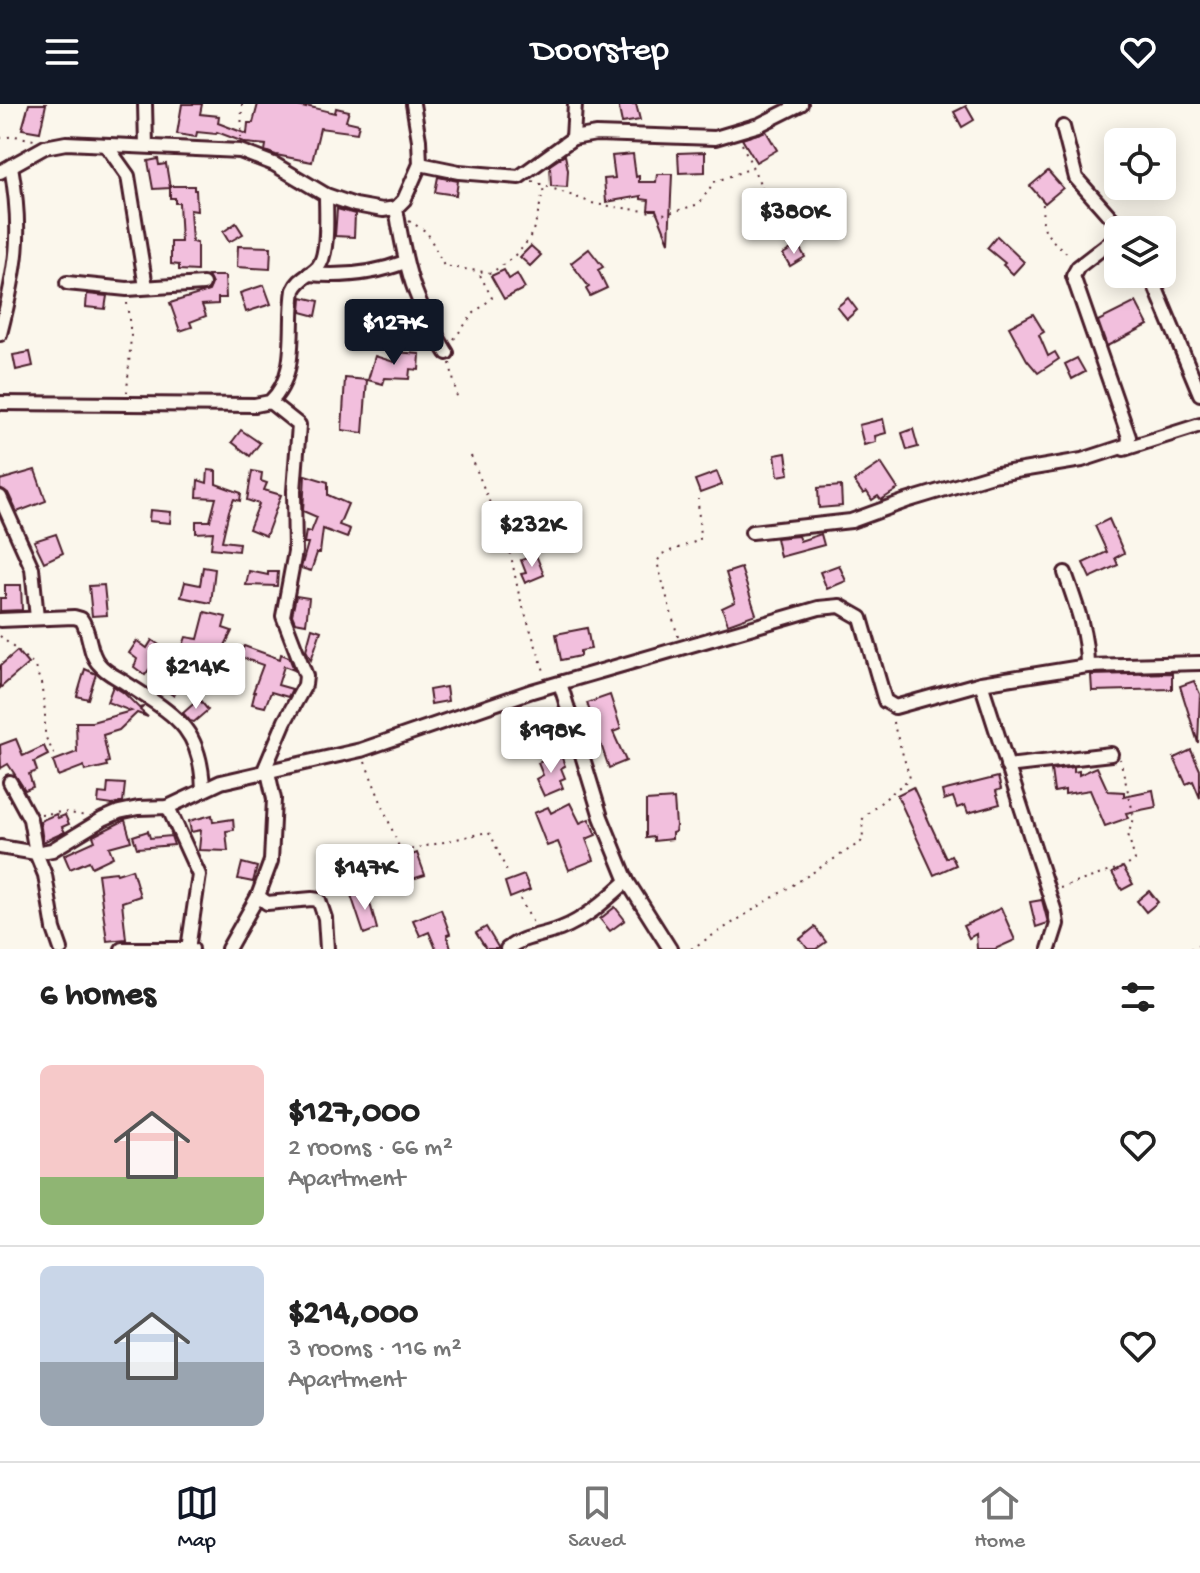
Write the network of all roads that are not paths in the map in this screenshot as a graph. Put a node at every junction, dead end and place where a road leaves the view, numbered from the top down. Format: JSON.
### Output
{"nodes":[{"id":1,"x":145,"y":104,"type":"edge"},
{"id":2,"x":413,"y":104,"type":"edge"},
{"id":3,"x":575,"y":104,"type":"edge"},
{"id":4,"x":801,"y":104,"type":"edge"},
{"id":5,"x":1063,"y":127,"type":"dead end"},
{"id":6,"x":573,"y":138,"type":"junction"},
{"id":7,"x":106,"y":145,"type":"junction"},
{"id":8,"x":146,"y":146,"type":"junction"},
{"id":9,"x":420,"y":164,"type":"junction"},
{"id":10,"x":6,"y":169,"type":"edge"},
{"id":11,"x":326,"y":195,"type":"junction"},
{"id":12,"x":396,"y":212,"type":"junction"},
{"id":13,"x":1110,"y":216,"type":"edge"},
{"id":14,"x":1104,"y":247,"type":"edge"},
{"id":15,"x":405,"y":262,"type":"junction"},
{"id":16,"x":309,"y":274,"type":"junction"},
{"id":17,"x":67,"y":283,"type":"dead end"},
{"id":18,"x":203,"y":284,"type":"dead end"},
{"id":19,"x":146,"y":287,"type":"junction"},
{"id":20,"x":1156,"y":288,"type":"edge"},
{"id":21,"x":0,"y":334,"type":"edge"},
{"id":22,"x":447,"y":353,"type":"road end"},
{"id":23,"x":1200,"y":394,"type":"edge"},
{"id":24,"x":270,"y":402,"type":"junction"},
{"id":25,"x":0,"y":403,"type":"edge"},
{"id":26,"x":1200,"y":425,"type":"edge"},
{"id":27,"x":1124,"y":449,"type":"junction"},
{"id":28,"x":0,"y":497,"type":"edge"},
{"id":29,"x":752,"y":532,"type":"dead end"},
{"id":30,"x":1065,"y":573,"type":"dead end"},
{"id":31,"x":37,"y":618,"type":"junction"},
{"id":32,"x":0,"y":620,"type":"edge"},
{"id":33,"x":1200,"y":663,"type":"edge"},
{"id":34,"x":1087,"y":666,"type":"junction"},
{"id":35,"x":981,"y":683,"type":"junction"},
{"id":36,"x":555,"y":684,"type":"junction"},
{"id":37,"x":1111,"y":754,"type":"road end"},
{"id":38,"x":1007,"y":766,"type":"junction"},
{"id":39,"x":265,"y":772,"type":"junction"},
{"id":40,"x":10,"y":782,"type":"dead end"},
{"id":41,"x":203,"y":789,"type":"junction"},
{"id":42,"x":168,"y":807,"type":"junction"},
{"id":43,"x":0,"y":847,"type":"edge"},
{"id":44,"x":36,"y":853,"type":"junction"},
{"id":45,"x":627,"y":881,"type":"junction"},
{"id":46,"x":258,"y":896,"type":"junction"},
{"id":47,"x":61,"y":949,"type":"edge"},
{"id":48,"x":122,"y":949,"type":"edge"},
{"id":49,"x":189,"y":949,"type":"edge"},
{"id":50,"x":228,"y":949,"type":"edge"},
{"id":51,"x":327,"y":949,"type":"edge"},
{"id":52,"x":507,"y":949,"type":"edge"},
{"id":53,"x":670,"y":949,"type":"edge"},
{"id":54,"x":1049,"y":949,"type":"edge"}],
"edges":[{"from":1,"to":8,"type":"street"},
{"from":2,"to":9,"type":"street"},
{"from":3,"to":6,"type":"street"},
{"from":4,"to":6,"type":"street"},
{"from":5,"to":13,"type":"street"},
{"from":6,"to":9,"type":"street"},
{"from":7,"to":8,"type":"street"},
{"from":7,"to":10,"type":"street"},
{"from":7,"to":19,"type":"street"},
{"from":8,"to":11,"type":"street"},
{"from":9,"to":12,"type":"street"},
{"from":10,"to":21,"type":"street"},
{"from":11,"to":12,"type":"street"},
{"from":11,"to":16,"type":"street"},
{"from":12,"to":15,"type":"street"},
{"from":14,"to":27,"type":"street"},
{"from":15,"to":16,"type":"street"},
{"from":15,"to":22,"type":"street"},
{"from":16,"to":24,"type":"street"},
{"from":17,"to":19,"type":"street"},
{"from":18,"to":19,"type":"street"},
{"from":20,"to":23,"type":"street"},
{"from":24,"to":25,"type":"street"},
{"from":24,"to":39,"type":"street"},
{"from":26,"to":27,"type":"street"},
{"from":27,"to":29,"type":"street"},
{"from":28,"to":31,"type":"street"},
{"from":30,"to":34,"type":"street"},
{"from":31,"to":32,"type":"street"},
{"from":31,"to":41,"type":"street"},
{"from":33,"to":34,"type":"street"},
{"from":34,"to":35,"type":"street"},
{"from":35,"to":36,"type":"street"},
{"from":35,"to":38,"type":"street"},
{"from":36,"to":39,"type":"street"},
{"from":36,"to":45,"type":"street"},
{"from":37,"to":38,"type":"street"},
{"from":38,"to":54,"type":"street"},
{"from":39,"to":41,"type":"street"},
{"from":39,"to":46,"type":"street"},
{"from":40,"to":44,"type":"street"},
{"from":41,"to":42,"type":"street"},
{"from":42,"to":44,"type":"street"},
{"from":42,"to":49,"type":"street"},
{"from":43,"to":44,"type":"street"},
{"from":44,"to":47,"type":"street"},
{"from":45,"to":52,"type":"street"},
{"from":45,"to":53,"type":"street"},
{"from":46,"to":50,"type":"street"},
{"from":46,"to":51,"type":"street"},
{"from":48,"to":49,"type":"street"}]}
